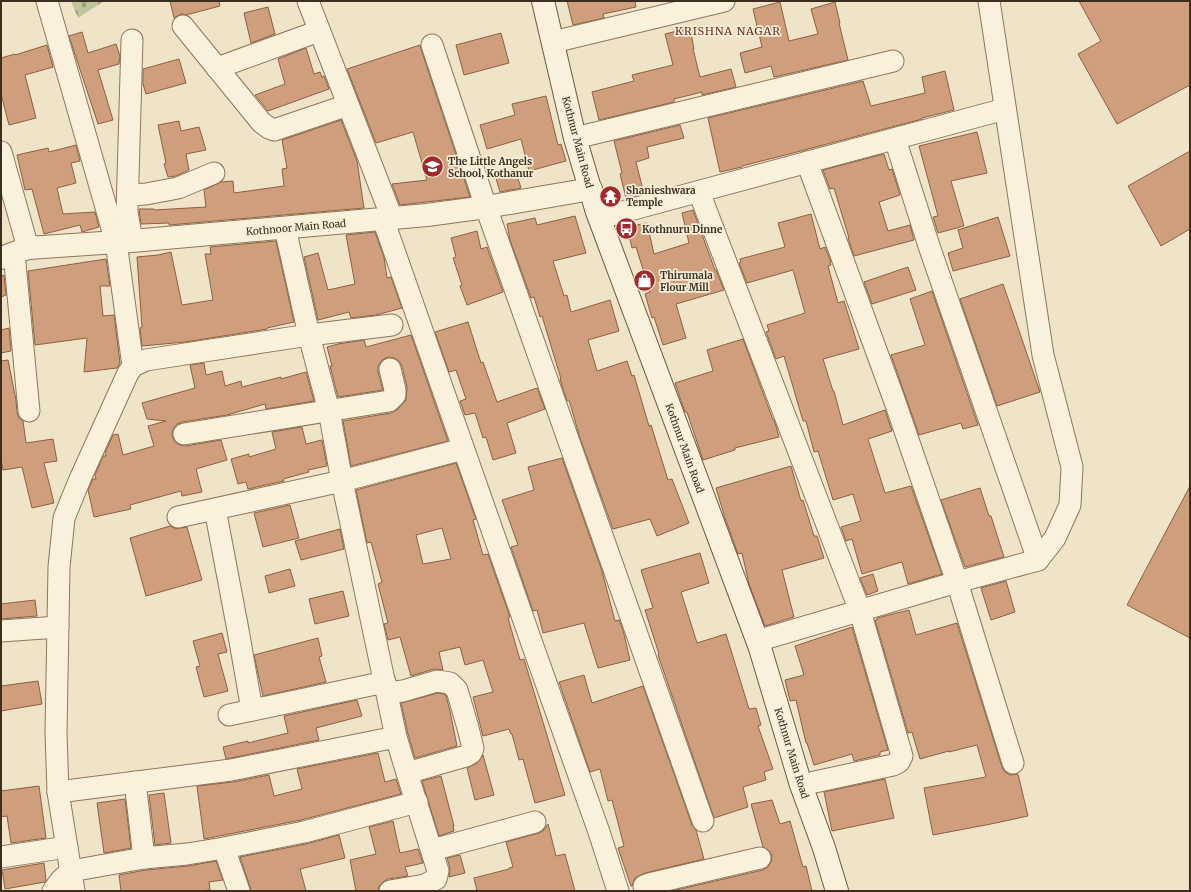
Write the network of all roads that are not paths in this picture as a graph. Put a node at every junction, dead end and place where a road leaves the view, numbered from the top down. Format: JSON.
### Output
{"nodes":[{"id":1,"x":47,"y":1,"type":"edge"},
{"id":2,"x":308,"y":1,"type":"edge"},
{"id":3,"x":543,"y":1,"type":"edge"},
{"id":4,"x":724,"y":1,"type":"edge"},
{"id":5,"x":989,"y":1,"type":"edge"},
{"id":6,"x":183,"y":26,"type":"dead end"},
{"id":7,"x":319,"y":31,"type":"junction"},
{"id":8,"x":132,"y":40,"type":"dead end"},
{"id":9,"x":553,"y":42,"type":"junction"},
{"id":10,"x":432,"y":45,"type":"dead end"},
{"id":11,"x":893,"y":61,"type":"dead end"},
{"id":12,"x":217,"y":68,"type":"junction"},
{"id":13,"x":348,"y":105,"type":"junction"},
{"id":14,"x":1006,"y":109,"type":"junction"},
{"id":15,"x":575,"y":138,"type":"junction"},
{"id":16,"x":894,"y":139,"type":"junction"},
{"id":17,"x":1,"y":152,"type":"edge"},
{"id":18,"x":807,"y":162,"type":"junction"},
{"id":19,"x":214,"y":174,"type":"dead end"},
{"id":20,"x":591,"y":189,"type":"junction"},
{"id":21,"x":699,"y":192,"type":"junction"},
{"id":22,"x":128,"y":195,"type":"junction"},
{"id":23,"x":486,"y":207,"type":"junction"},
{"id":24,"x":600,"y":218,"type":"junction"},
{"id":25,"x":387,"y":219,"type":"junction"},
{"id":26,"x":285,"y":228,"type":"junction"},
{"id":27,"x":124,"y":241,"type":"junction"},
{"id":28,"x":14,"y":253,"type":"edge"},
{"id":29,"x":392,"y":324,"type":"dead end"},
{"id":30,"x":309,"y":335,"type":"junction"},
{"id":31,"x":133,"y":366,"type":"junction"},
{"id":32,"x":390,"y":369,"type":"dead end"},
{"id":33,"x":29,"y":411,"type":"dead end"},
{"id":34,"x":329,"y":411,"type":"junction"},
{"id":35,"x":184,"y":434,"type":"dead end"},
{"id":36,"x":463,"y":449,"type":"junction"},
{"id":37,"x":342,"y":481,"type":"junction"},
{"id":38,"x":215,"y":509,"type":"junction"},
{"id":39,"x":178,"y":517,"type":"dead end"},
{"id":40,"x":1038,"y":560,"type":"junction"},
{"id":41,"x":957,"y":582,"type":"junction"},
{"id":42,"x":860,"y":611,"type":"junction"},
{"id":43,"x":58,"y":627,"type":"junction"},
{"id":44,"x":1,"y":631,"type":"edge"},
{"id":45,"x":757,"y":641,"type":"junction"},
{"id":46,"x":386,"y":688,"type":"junction"},
{"id":47,"x":252,"y":710,"type":"junction"},
{"id":48,"x":229,"y":715,"type":"dead end"},
{"id":49,"x":396,"y":737,"type":"junction"},
{"id":50,"x":1013,"y":763,"type":"dead end"},
{"id":51,"x":407,"y":773,"type":"junction"},
{"id":52,"x":135,"y":782,"type":"junction"},
{"id":53,"x":801,"y":786,"type":"junction"},
{"id":54,"x":58,"y":792,"type":"junction"},
{"id":55,"x":416,"y":802,"type":"junction"},
{"id":56,"x":703,"y":821,"type":"dead end"},
{"id":57,"x":535,"y":822,"type":"dead end"},
{"id":58,"x":67,"y":847,"type":"junction"},
{"id":59,"x":224,"y":848,"type":"junction"},
{"id":60,"x":432,"y":850,"type":"junction"},
{"id":61,"x":1,"y":857,"type":"edge"},
{"id":62,"x":144,"y":858,"type":"junction"},
{"id":63,"x":760,"y":858,"type":"dead end"},
{"id":64,"x":65,"y":883,"type":"edge"},
{"id":65,"x":426,"y":888,"type":"edge"},
{"id":66,"x":239,"y":891,"type":"edge"},
{"id":67,"x":390,"y":891,"type":"edge"},
{"id":68,"x":618,"y":891,"type":"edge"},
{"id":69,"x":644,"y":891,"type":"edge"},
{"id":70,"x":837,"y":891,"type":"edge"}],
"edges":[{"from":1,"to":27,"type":"street"},
{"from":2,"to":7,"type":"street"},
{"from":3,"to":9,"type":"main road","name":"Kothnur Main Road"},
{"from":4,"to":9,"type":"street"},
{"from":5,"to":14,"type":"street"},
{"from":6,"to":12,"type":"street"},
{"from":7,"to":12,"type":"street"},
{"from":7,"to":13,"type":"street"},
{"from":8,"to":22,"type":"street"},
{"from":9,"to":15,"type":"main road","name":"Kothnur Main Road"},
{"from":10,"to":23,"type":"street"},
{"from":11,"to":15,"type":"street"},
{"from":12,"to":13,"type":"street"},
{"from":13,"to":25,"type":"street"},
{"from":14,"to":16,"type":"street"},
{"from":14,"to":40,"type":"street"},
{"from":15,"to":20,"type":"main road","name":"Kothnur Main Road"},
{"from":16,"to":18,"type":"street"},
{"from":16,"to":40,"type":"street"},
{"from":17,"to":28,"type":"street"},
{"from":18,"to":21,"type":"street"},
{"from":18,"to":41,"type":"street"},
{"from":19,"to":22,"type":"street"},
{"from":20,"to":23,"type":"main road","name":"Kothnoor Main Road"},
{"from":20,"to":24,"type":"main road","name":"Kothnur Main Road"},
{"from":21,"to":24,"type":"street"},
{"from":21,"to":42,"type":"street"},
{"from":22,"to":27,"type":"street"},
{"from":23,"to":25,"type":"main road","name":"Kothnoor Main Road"},
{"from":23,"to":56,"type":"street"},
{"from":24,"to":45,"type":"main road","name":"Kothnur Main Road"},
{"from":25,"to":26,"type":"main road","name":"Kothnoor Main Road"},
{"from":25,"to":36,"type":"street"},
{"from":26,"to":27,"type":"main road","name":"Kothnoor Main Road"},
{"from":26,"to":30,"type":"street"},
{"from":27,"to":28,"type":"main road","name":"Kothnoor Main Road"},
{"from":27,"to":31,"type":"street"},
{"from":28,"to":33,"type":"street"},
{"from":29,"to":30,"type":"street"},
{"from":30,"to":31,"type":"street"},
{"from":30,"to":34,"type":"street"},
{"from":31,"to":43,"type":"street"},
{"from":32,"to":34,"type":"street"},
{"from":34,"to":35,"type":"street"},
{"from":34,"to":37,"type":"street"},
{"from":36,"to":37,"type":"street"},
{"from":36,"to":68,"type":"street"},
{"from":37,"to":38,"type":"street"},
{"from":37,"to":46,"type":"street"},
{"from":38,"to":39,"type":"street"},
{"from":38,"to":47,"type":"street"},
{"from":40,"to":41,"type":"street"},
{"from":41,"to":42,"type":"street"},
{"from":41,"to":50,"type":"street"},
{"from":42,"to":45,"type":"street"},
{"from":42,"to":53,"type":"street"},
{"from":43,"to":44,"type":"street"},
{"from":43,"to":54,"type":"street"},
{"from":45,"to":53,"type":"main road","name":"Kothnur Main Road"},
{"from":46,"to":47,"type":"street"},
{"from":46,"to":49,"type":"street"},
{"from":46,"to":51,"type":"street"},
{"from":47,"to":48,"type":"street"},
{"from":49,"to":51,"type":"street"},
{"from":49,"to":52,"type":"street"},
{"from":51,"to":55,"type":"street"},
{"from":52,"to":54,"type":"street"},
{"from":52,"to":62,"type":"street"},
{"from":53,"to":70,"type":"main road","name":"Kothnur Main Road"},
{"from":54,"to":58,"type":"street"},
{"from":55,"to":59,"type":"street"},
{"from":55,"to":60,"type":"street"},
{"from":57,"to":60,"type":"street"},
{"from":58,"to":61,"type":"street"},
{"from":58,"to":64,"type":"street"},
{"from":59,"to":62,"type":"street"},
{"from":59,"to":66,"type":"street"},
{"from":60,"to":65,"type":"street"},
{"from":62,"to":64,"type":"street"},
{"from":63,"to":69,"type":"street"},
{"from":65,"to":67,"type":"street"}]}
